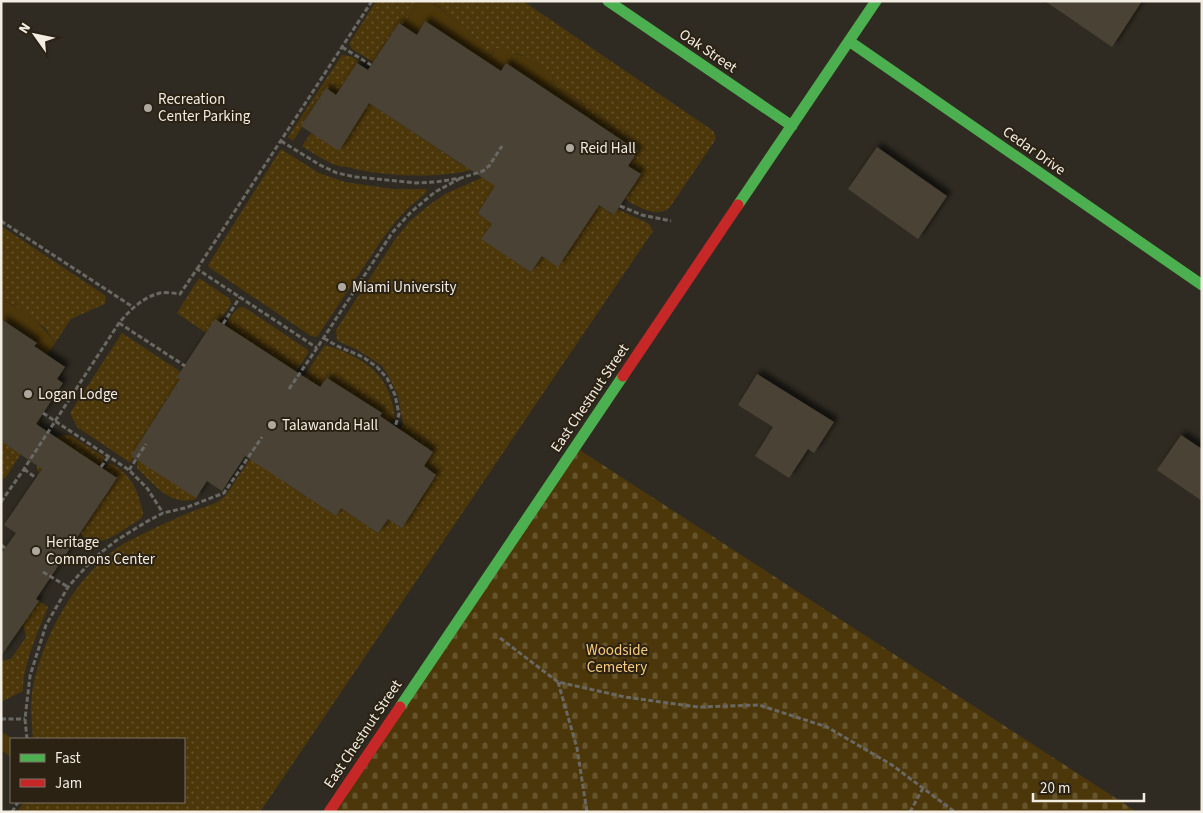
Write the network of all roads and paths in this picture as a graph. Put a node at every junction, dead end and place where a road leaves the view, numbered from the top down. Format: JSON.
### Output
{"nodes":[{"id":1,"x":372,"y":1,"type":"edge"},
{"id":2,"x":608,"y":1,"type":"edge"},
{"id":3,"x":876,"y":1,"type":"edge"},
{"id":4,"x":849,"y":42,"type":"junction"},
{"id":5,"x":342,"y":47,"type":"junction"},
{"id":6,"x":371,"y":65,"type":"dead end"},
{"id":7,"x":792,"y":126,"type":"junction"},
{"id":8,"x":281,"y":141,"type":"junction"},
{"id":9,"x":502,"y":146,"type":"dead end"},
{"id":10,"x":461,"y":178,"type":"junction"},
{"id":11,"x":620,"y":206,"type":"dead end"},
{"id":12,"x":1,"y":221,"type":"edge"},
{"id":13,"x":671,"y":221,"type":"dead end"},
{"id":14,"x":197,"y":269,"type":"junction"},
{"id":15,"x":1202,"y":285,"type":"edge"},
{"id":16,"x":240,"y":297,"type":"junction"},
{"id":17,"x":133,"y":307,"type":"junction"},
{"id":18,"x":119,"y":323,"type":"junction"},
{"id":19,"x":223,"y":324,"type":"dead end"},
{"id":20,"x":324,"y":338,"type":"junction"},
{"id":21,"x":318,"y":348,"type":"junction"},
{"id":22,"x":185,"y":366,"type":"dead end"},
{"id":23,"x":289,"y":389,"type":"dead end"},
{"id":24,"x":43,"y":413,"type":"dead end"},
{"id":25,"x":55,"y":421,"type":"junction"},
{"id":26,"x":395,"y":427,"type":"dead end"},
{"id":27,"x":262,"y":437,"type":"dead end"},
{"id":28,"x":146,"y":444,"type":"dead end"},
{"id":29,"x":109,"y":456,"type":"junction"},
{"id":30,"x":101,"y":467,"type":"dead end"},
{"id":31,"x":24,"y":469,"type":"junction"},
{"id":32,"x":129,"y":470,"type":"junction"},
{"id":33,"x":36,"y":478,"type":"dead end"},
{"id":34,"x":1,"y":502,"type":"edge"},
{"id":35,"x":163,"y":513,"type":"junction"},
{"id":36,"x":1,"y":545,"type":"edge"},
{"id":37,"x":5,"y":548,"type":"dead end"},
{"id":38,"x":43,"y":572,"type":"dead end"},
{"id":39,"x":68,"y":587,"type":"junction"},
{"id":40,"x":500,"y":638,"type":"dead end"},
{"id":41,"x":558,"y":682,"type":"junction"},
{"id":42,"x":1,"y":719,"type":"edge"},
{"id":43,"x":25,"y":719,"type":"junction"},
{"id":44,"x":27,"y":738,"type":"edge"},
{"id":45,"x":923,"y":788,"type":"junction"},
{"id":46,"x":329,"y":812,"type":"edge"},
{"id":47,"x":587,"y":812,"type":"edge"},
{"id":48,"x":910,"y":812,"type":"edge"},
{"id":49,"x":955,"y":812,"type":"edge"}],
"edges":[{"from":1,"to":5,"type":"path"},
{"from":2,"to":7,"type":"street","name":"Oak Street"},
{"from":3,"to":4,"type":"street","name":"East Chestnut Street"},
{"from":4,"to":7,"type":"street","name":"East Chestnut Street"},
{"from":4,"to":15,"type":"street","name":"Cedar Drive"},
{"from":5,"to":6,"type":"path"},
{"from":5,"to":8,"type":"path"},
{"from":7,"to":46,"type":"street","name":"East Chestnut Street"},
{"from":8,"to":10,"type":"path"},
{"from":8,"to":14,"type":"path"},
{"from":9,"to":10,"type":"path"},
{"from":10,"to":20,"type":"path"},
{"from":11,"to":13,"type":"path"},
{"from":12,"to":17,"type":"path"},
{"from":14,"to":16,"type":"path"},
{"from":14,"to":17,"type":"path"},
{"from":16,"to":19,"type":"path"},
{"from":16,"to":21,"type":"path"},
{"from":17,"to":18,"type":"path"},
{"from":18,"to":22,"type":"path"},
{"from":18,"to":25,"type":"path"},
{"from":20,"to":21,"type":"path"},
{"from":20,"to":26,"type":"path"},
{"from":21,"to":23,"type":"path"},
{"from":24,"to":25,"type":"path"},
{"from":25,"to":29,"type":"path"},
{"from":25,"to":31,"type":"path"},
{"from":27,"to":35,"type":"path"},
{"from":28,"to":32,"type":"path"},
{"from":29,"to":30,"type":"path"},
{"from":29,"to":32,"type":"path"},
{"from":31,"to":33,"type":"path"},
{"from":31,"to":34,"type":"path"},
{"from":32,"to":35,"type":"path"},
{"from":35,"to":39,"type":"path"},
{"from":36,"to":37,"type":"path"},
{"from":38,"to":39,"type":"path"},
{"from":39,"to":43,"type":"path"},
{"from":40,"to":41,"type":"path"},
{"from":41,"to":45,"type":"path"},
{"from":41,"to":47,"type":"path"},
{"from":42,"to":43,"type":"path"},
{"from":43,"to":44,"type":"path"},
{"from":45,"to":48,"type":"path"},
{"from":45,"to":49,"type":"path"}]}
